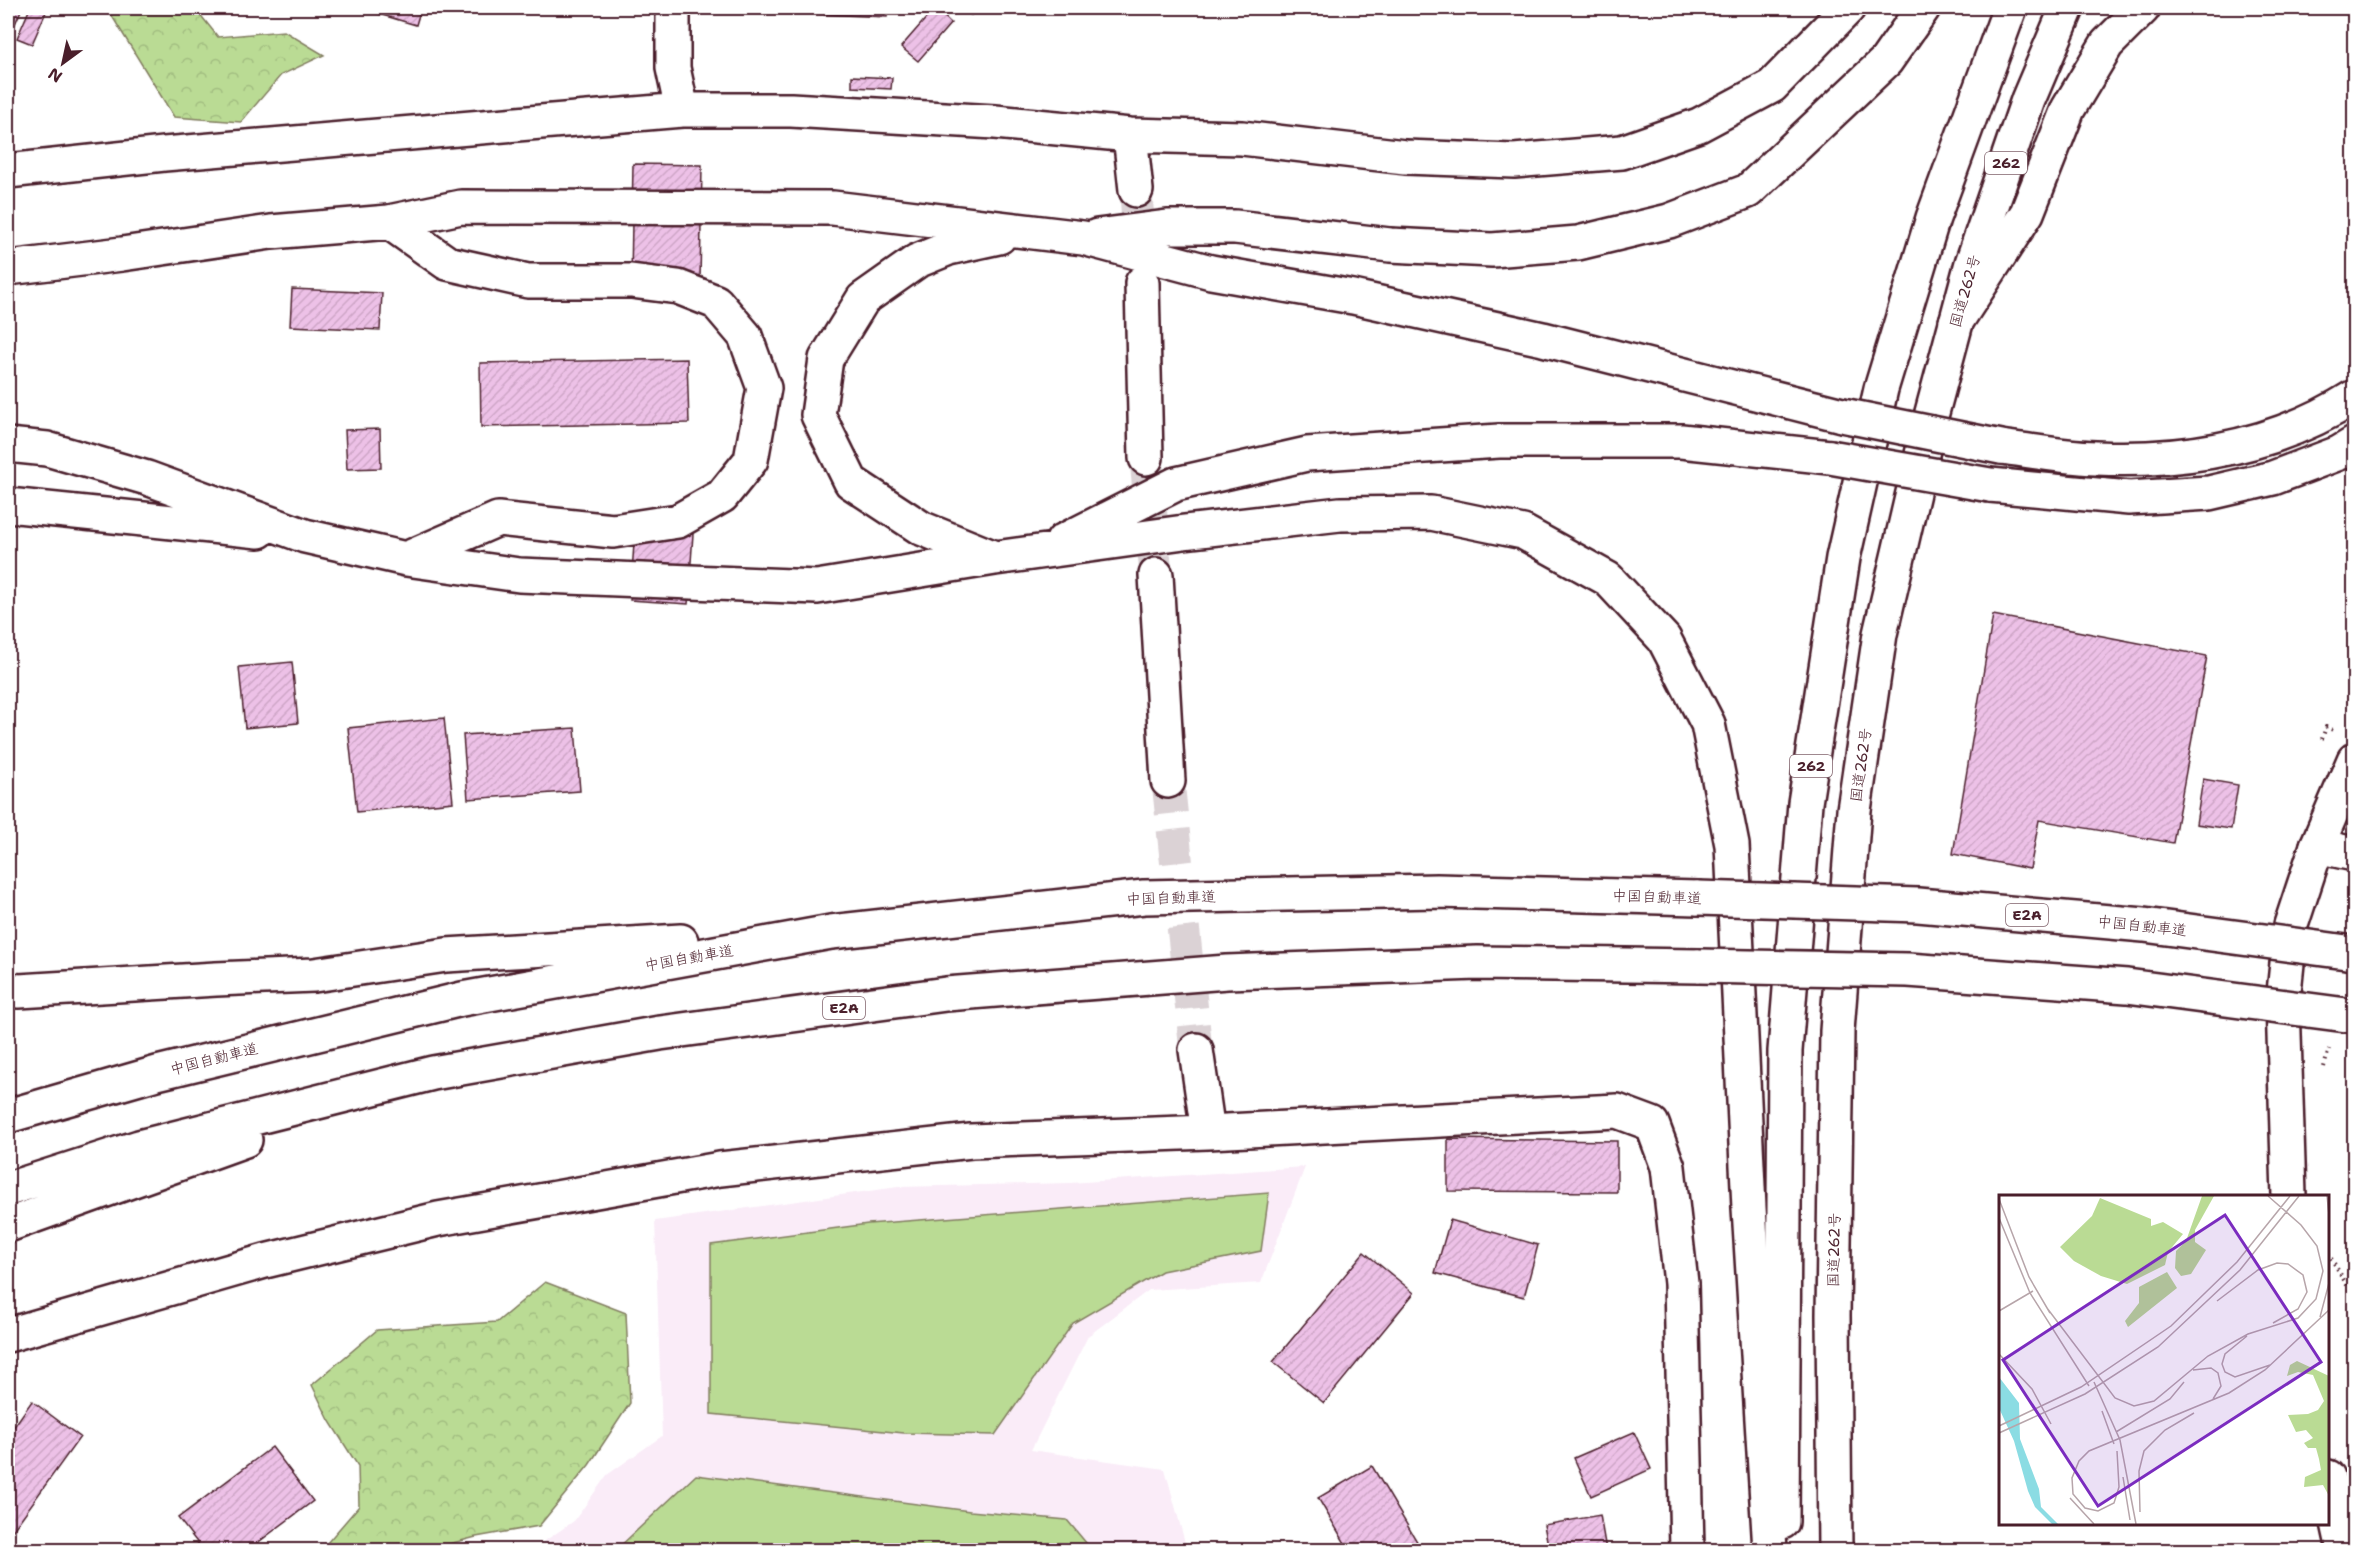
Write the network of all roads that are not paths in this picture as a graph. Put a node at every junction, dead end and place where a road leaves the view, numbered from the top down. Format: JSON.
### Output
{"nodes":[{"id":1,"x":673,"y":8,"type":"edge"},
{"id":2,"x":1848,"y":8,"type":"edge"},
{"id":3,"x":1923,"y":8,"type":"edge"},
{"id":4,"x":2010,"y":8,"type":"edge"},
{"id":5,"x":2067,"y":8,"type":"edge"},
{"id":6,"x":2143,"y":8,"type":"edge"},
{"id":7,"x":682,"y":110,"type":"junction"},
{"id":8,"x":1130,"y":135,"type":"junction"},
{"id":9,"x":8,"y":171,"type":"edge"},
{"id":10,"x":1136,"y":190,"type":"tunnel mouth"},
{"id":11,"x":389,"y":222,"type":"junction"},
{"id":12,"x":1021,"y":232,"type":"junction"},
{"id":13,"x":1083,"y":238,"type":"junction"},
{"id":14,"x":8,"y":268,"type":"edge"},
{"id":15,"x":1142,"y":283,"type":"tunnel mouth"},
{"id":16,"x":1956,"y":322,"type":"junction"},
{"id":17,"x":2355,"y":397,"type":"edge"},
{"id":18,"x":2355,"y":444,"type":"edge"},
{"id":19,"x":8,"y":445,"type":"edge"},
{"id":20,"x":1146,"y":458,"type":"tunnel mouth"},
{"id":21,"x":8,"y":506,"type":"edge"},
{"id":22,"x":305,"y":536,"type":"junction"},
{"id":23,"x":1041,"y":553,"type":"junction"},
{"id":24,"x":995,"y":558,"type":"junction"},
{"id":25,"x":406,"y":559,"type":"junction"},
{"id":26,"x":1156,"y":575,"type":"tunnel mouth"},
{"id":27,"x":2355,"y":760,"type":"edge"},
{"id":28,"x":1168,"y":781,"type":"tunnel mouth"},
{"id":29,"x":2317,"y":846,"type":"junction"},
{"id":30,"x":2355,"y":854,"type":"edge"},
{"id":31,"x":831,"y":932,"type":"junction"},
{"id":32,"x":2355,"y":953,"type":"edge"},
{"id":33,"x":8,"y":990,"type":"edge"},
{"id":34,"x":2355,"y":1016,"type":"edge"},
{"id":35,"x":1196,"y":1050,"type":"tunnel mouth"},
{"id":36,"x":433,"y":1072,"type":"junction"},
{"id":37,"x":8,"y":1116,"type":"edge"},
{"id":38,"x":1208,"y":1132,"type":"junction"},
{"id":39,"x":8,"y":1189,"type":"edge"},
{"id":40,"x":2289,"y":1195,"type":"edge"},
{"id":41,"x":8,"y":1225,"type":"edge"},
{"id":42,"x":8,"y":1335,"type":"edge"},
{"id":43,"x":2329,"y":1482,"type":"edge"},
{"id":44,"x":1687,"y":1551,"type":"edge"},
{"id":45,"x":1770,"y":1551,"type":"edge"},
{"id":46,"x":1782,"y":1551,"type":"edge"},
{"id":47,"x":1835,"y":1551,"type":"edge"},
{"id":48,"x":2344,"y":1551,"type":"edge"}],
"edges":[{"from":1,"to":7,"type":"main road"},
{"from":2,"to":8,"type":"main road"},
{"from":3,"to":13,"type":"main road"},
{"from":4,"to":46,"type":"main road","number":"262"},
{"from":5,"to":16,"type":"main road","name":"国道262号","number":"262"},
{"from":6,"to":16,"type":"main road"},
{"from":7,"to":8,"type":"main road"},
{"from":7,"to":9,"type":"main road"},
{"from":8,"to":10,"type":"main road"},
{"from":11,"to":12,"type":"main road"},
{"from":11,"to":14,"type":"main road"},
{"from":11,"to":25,"type":"main road"},
{"from":12,"to":13,"type":"main road"},
{"from":12,"to":24,"type":"main road"},
{"from":13,"to":17,"type":"main road","bridge":true},
{"from":15,"to":20,"type":"main road"},
{"from":16,"to":47,"type":"main road","name":"国道262号","number":"262"},
{"from":18,"to":23,"type":"main road","bridge":true},
{"from":19,"to":22,"type":"main road"},
{"from":21,"to":22,"type":"main road"},
{"from":22,"to":25,"type":"main road"},
{"from":23,"to":24,"type":"main road"},
{"from":23,"to":45,"type":"main road"},
{"from":24,"to":25,"type":"main road"},
{"from":26,"to":28,"type":"main road"},
{"from":27,"to":29,"type":"main road"},
{"from":29,"to":30,"type":"main road"},
{"from":29,"to":40,"type":"main road"},
{"from":31,"to":32,"type":"main road","name":"中国自動車道","number":"E2A","bridge":true},
{"from":31,"to":33,"type":"main road"},
{"from":31,"to":37,"type":"main road","name":"中国自動車道","number":"E2A"},
{"from":34,"to":36,"type":"main road","number":"E2A","bridge":true},
{"from":35,"to":38,"type":"main road"},
{"from":36,"to":39,"type":"main road","number":"E2A"},
{"from":36,"to":41,"type":"main road"},
{"from":38,"to":42,"type":"main road"},
{"from":38,"to":44,"type":"main road"},
{"from":43,"to":48,"type":"main road"}]}
